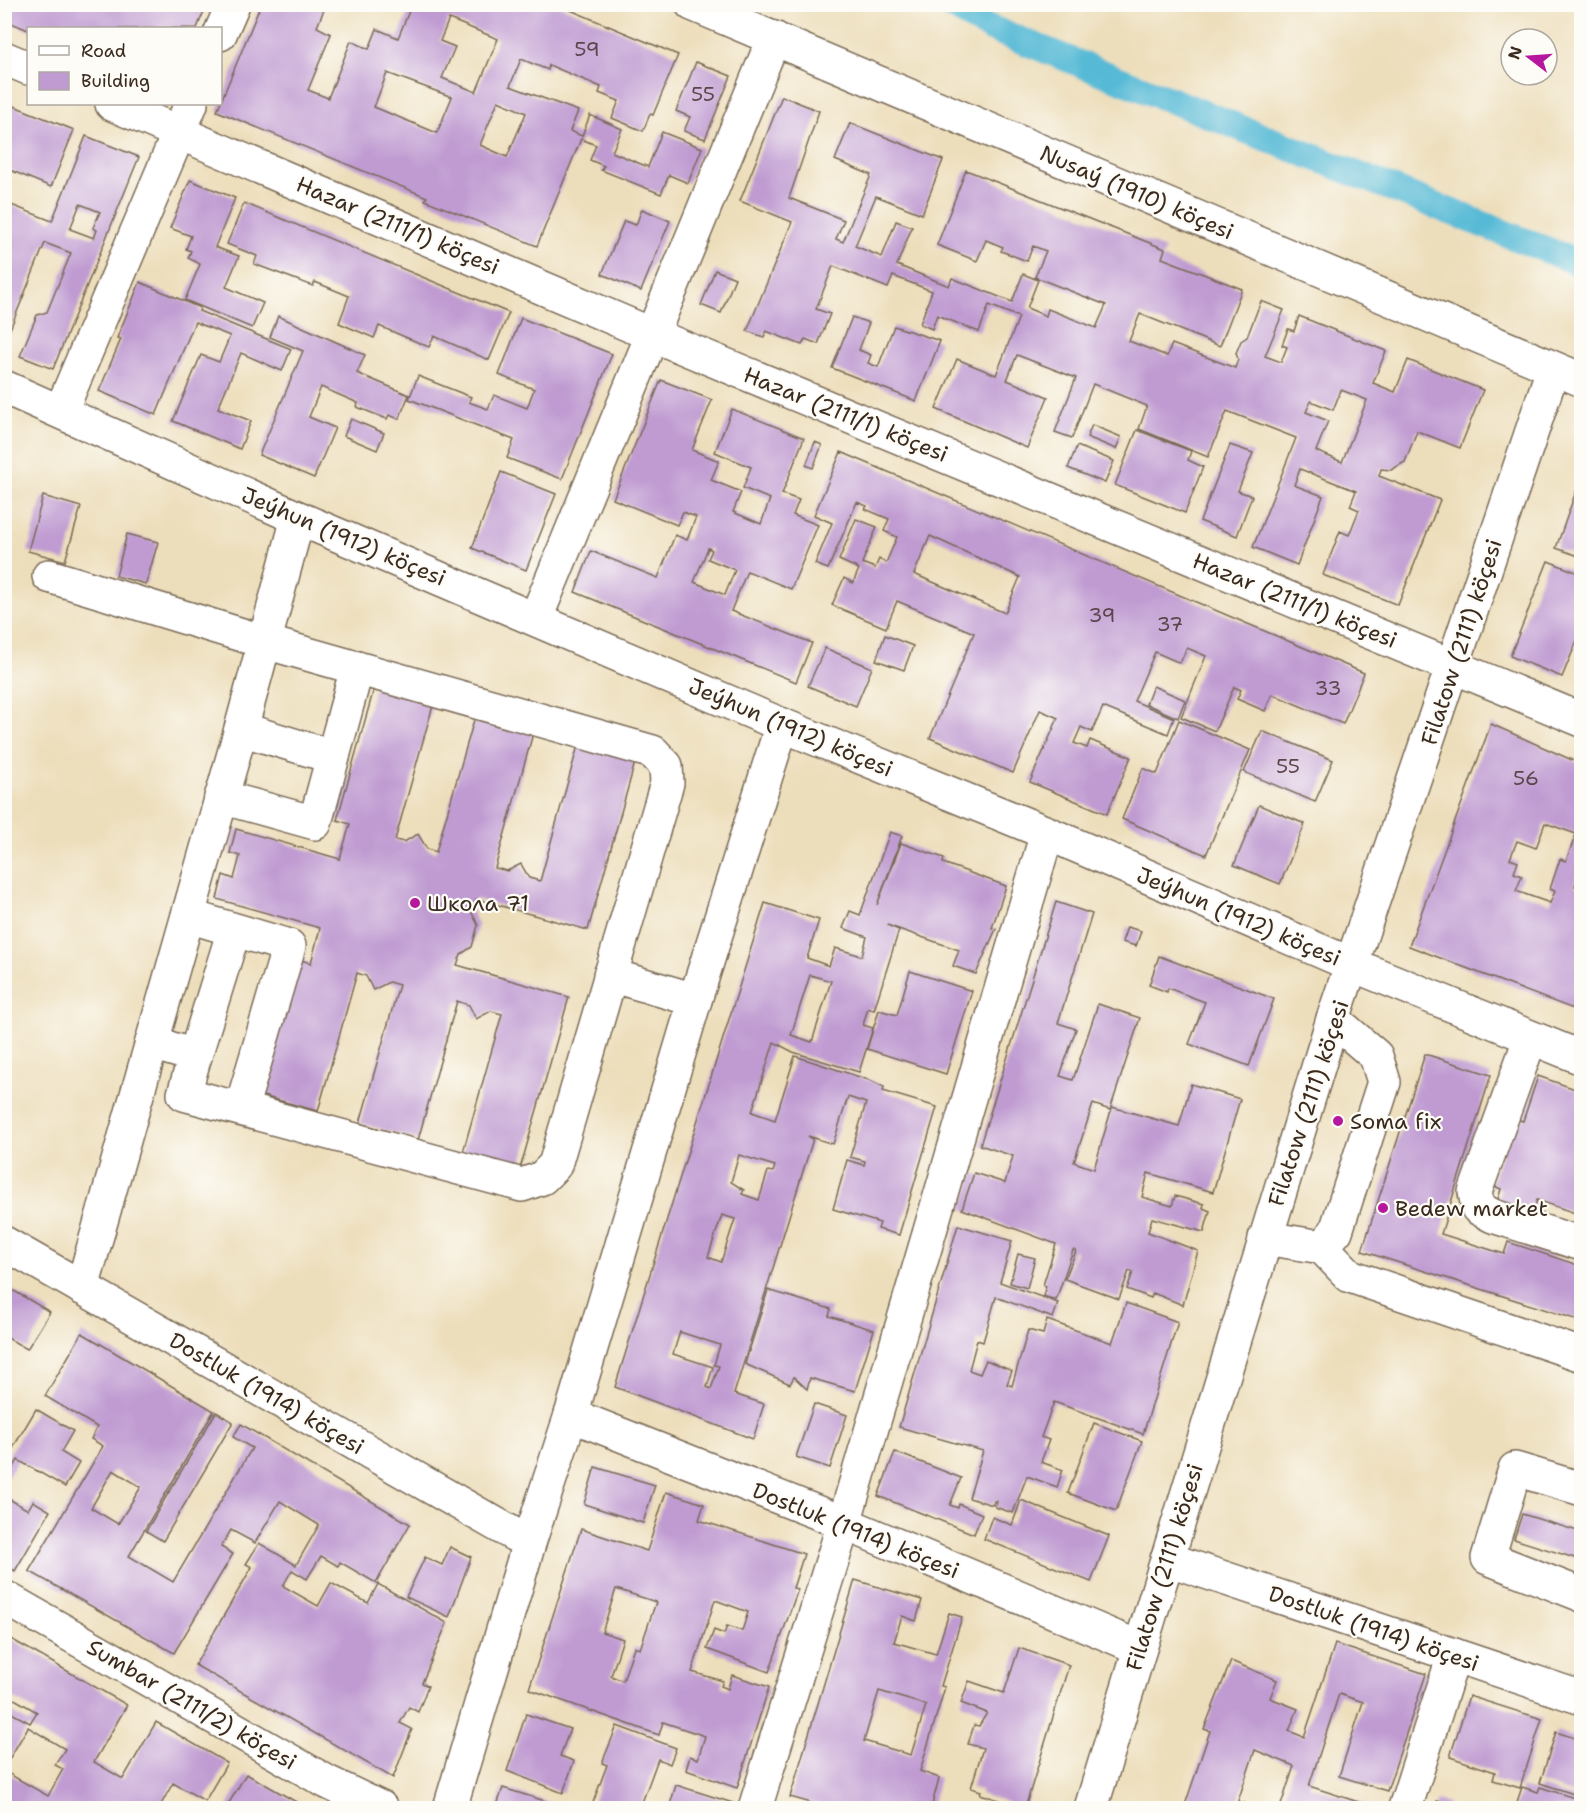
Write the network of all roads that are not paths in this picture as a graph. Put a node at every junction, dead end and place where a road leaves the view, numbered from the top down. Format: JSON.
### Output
{"nodes":[{"id":1,"x":233,"y":4,"type":"edge"},
{"id":2,"x":692,"y":4,"type":"edge"},
{"id":3,"x":222,"y":29,"type":"edge"},
{"id":4,"x":774,"y":38,"type":"junction"},
{"id":5,"x":4,"y":58,"type":"edge"},
{"id":6,"x":27,"y":68,"type":"edge"},
{"id":7,"x":117,"y":105,"type":"edge"},
{"id":8,"x":185,"y":118,"type":"edge"},
{"id":9,"x":653,"y":335,"type":"junction"},
{"id":10,"x":1567,"y":375,"type":"edge"},
{"id":11,"x":4,"y":387,"type":"edge"},
{"id":12,"x":61,"y":411,"type":"junction"},
{"id":13,"x":298,"y":518,"type":"junction"},
{"id":14,"x":49,"y":576,"type":"dead end"},
{"id":15,"x":536,"y":618,"type":"junction"},
{"id":16,"x":265,"y":642,"type":"junction"},
{"id":17,"x":1453,"y":666,"type":"junction"},
{"id":18,"x":357,"y":668,"type":"junction"},
{"id":19,"x":1581,"y":720,"type":"edge"},
{"id":20,"x":782,"y":725,"type":"junction"},
{"id":21,"x":241,"y":729,"type":"junction"},
{"id":22,"x":333,"y":757,"type":"junction"},
{"id":23,"x":221,"y":797,"type":"junction"},
{"id":24,"x":1047,"y":833,"type":"junction"},
{"id":25,"x":188,"y":916,"type":"junction"},
{"id":26,"x":234,"y":930,"type":"junction"},
{"id":27,"x":1353,"y":965,"type":"junction"},
{"id":28,"x":610,"y":975,"type":"junction"},
{"id":29,"x":695,"y":1000,"type":"junction"},
{"id":30,"x":1333,"y":1019,"type":"junction"},
{"id":31,"x":1530,"y":1039,"type":"junction"},
{"id":32,"x":152,"y":1043,"type":"junction"},
{"id":33,"x":195,"y":1056,"type":"junction"},
{"id":34,"x":1581,"y":1058,"type":"edge"},
{"id":35,"x":241,"y":1109,"type":"junction"},
{"id":36,"x":1265,"y":1238,"type":"junction"},
{"id":37,"x":4,"y":1243,"type":"edge"},
{"id":38,"x":1581,"y":1244,"type":"edge"},
{"id":39,"x":1322,"y":1247,"type":"junction"},
{"id":40,"x":82,"y":1287,"type":"junction"},
{"id":41,"x":1581,"y":1355,"type":"edge"},
{"id":42,"x":571,"y":1415,"type":"junction"},
{"id":43,"x":1581,"y":1489,"type":"edge"},
{"id":44,"x":844,"y":1523,"type":"junction"},
{"id":45,"x":529,"y":1543,"type":"junction"},
{"id":46,"x":1167,"y":1559,"type":"junction"},
{"id":47,"x":1581,"y":1595,"type":"edge"},
{"id":48,"x":4,"y":1597,"type":"edge"},
{"id":49,"x":1140,"y":1648,"type":"junction"},
{"id":50,"x":1454,"y":1655,"type":"junction"},
{"id":51,"x":1581,"y":1698,"type":"edge"},
{"id":52,"x":381,"y":1809,"type":"edge"},
{"id":53,"x":450,"y":1809,"type":"edge"},
{"id":54,"x":755,"y":1809,"type":"edge"},
{"id":55,"x":1091,"y":1809,"type":"edge"},
{"id":56,"x":1405,"y":1809,"type":"edge"}],
"edges":[{"from":1,"to":3,"type":"street"},
{"from":2,"to":4,"type":"street","name":"Nusaý (1910) köçesi"},
{"from":4,"to":9,"type":"street"},
{"from":4,"to":10,"type":"street","name":"Nusaý (1910) köçesi"},
{"from":5,"to":6,"type":"street"},
{"from":7,"to":8,"type":"street","name":"Hazar (2111/1) köçesi"},
{"from":8,"to":9,"type":"street","name":"Hazar (2111/1) köçesi"},
{"from":8,"to":12,"type":"street"},
{"from":9,"to":15,"type":"street"},
{"from":9,"to":17,"type":"street","name":"Hazar (2111/1) köçesi"},
{"from":10,"to":17,"type":"street","name":"Filatow (2111) köçesi"},
{"from":11,"to":12,"type":"street","name":"Jeýhun (1912) köçesi"},
{"from":12,"to":13,"type":"street","name":"Jeýhun (1912) köçesi"},
{"from":13,"to":15,"type":"street","name":"Jeýhun (1912) köçesi"},
{"from":13,"to":16,"type":"street"},
{"from":14,"to":16,"type":"street"},
{"from":15,"to":20,"type":"street","name":"Jeýhun (1912) köçesi"},
{"from":16,"to":18,"type":"street"},
{"from":16,"to":21,"type":"street"},
{"from":17,"to":19,"type":"street","name":"Hazar (2111/1) köçesi"},
{"from":17,"to":27,"type":"street","name":"Filatow (2111) köçesi"},
{"from":18,"to":22,"type":"street"},
{"from":18,"to":28,"type":"street"},
{"from":20,"to":24,"type":"street","name":"Jeýhun (1912) köçesi"},
{"from":20,"to":29,"type":"street"},
{"from":21,"to":22,"type":"street"},
{"from":21,"to":23,"type":"street"},
{"from":22,"to":23,"type":"street"},
{"from":23,"to":25,"type":"street"},
{"from":24,"to":27,"type":"street","name":"Jeýhun (1912) köçesi"},
{"from":24,"to":44,"type":"street"},
{"from":25,"to":26,"type":"street"},
{"from":25,"to":32,"type":"street"},
{"from":26,"to":33,"type":"street"},
{"from":26,"to":35,"type":"street"},
{"from":27,"to":30,"type":"street","name":"Filatow (2111) köçesi"},
{"from":27,"to":31,"type":"street","name":"Jeýhun (1912) köçesi"},
{"from":28,"to":29,"type":"street"},
{"from":28,"to":35,"type":"street"},
{"from":29,"to":42,"type":"street"},
{"from":30,"to":36,"type":"street","name":"Filatow (2111) köçesi"},
{"from":30,"to":39,"type":"street"},
{"from":31,"to":34,"type":"street","name":"Jeýhun (1912) köçesi"},
{"from":31,"to":38,"type":"street"},
{"from":32,"to":33,"type":"street"},
{"from":32,"to":40,"type":"street"},
{"from":33,"to":35,"type":"street"},
{"from":36,"to":39,"type":"street"},
{"from":36,"to":46,"type":"street","name":"Filatow (2111) köçesi"},
{"from":37,"to":40,"type":"street","name":"Dostluk (1914) köçesi"},
{"from":39,"to":41,"type":"street"},
{"from":40,"to":45,"type":"street","name":"Dostluk (1914) köçesi"},
{"from":42,"to":44,"type":"street","name":"Dostluk (1914) köçesi"},
{"from":42,"to":45,"type":"street"},
{"from":43,"to":47,"type":"street"},
{"from":44,"to":49,"type":"street","name":"Dostluk (1914) köçesi"},
{"from":44,"to":54,"type":"street"},
{"from":45,"to":53,"type":"street"},
{"from":46,"to":49,"type":"street","name":"Filatow (2111) köçesi"},
{"from":46,"to":50,"type":"street","name":"Dostluk (1914) köçesi"},
{"from":48,"to":52,"type":"street","name":"Sumbar (2111/2) köçesi"},
{"from":49,"to":55,"type":"street","name":"Filatow (2111) köçesi"},
{"from":50,"to":51,"type":"street","name":"Dostluk (1914) köçesi"},
{"from":50,"to":56,"type":"street"}]}
